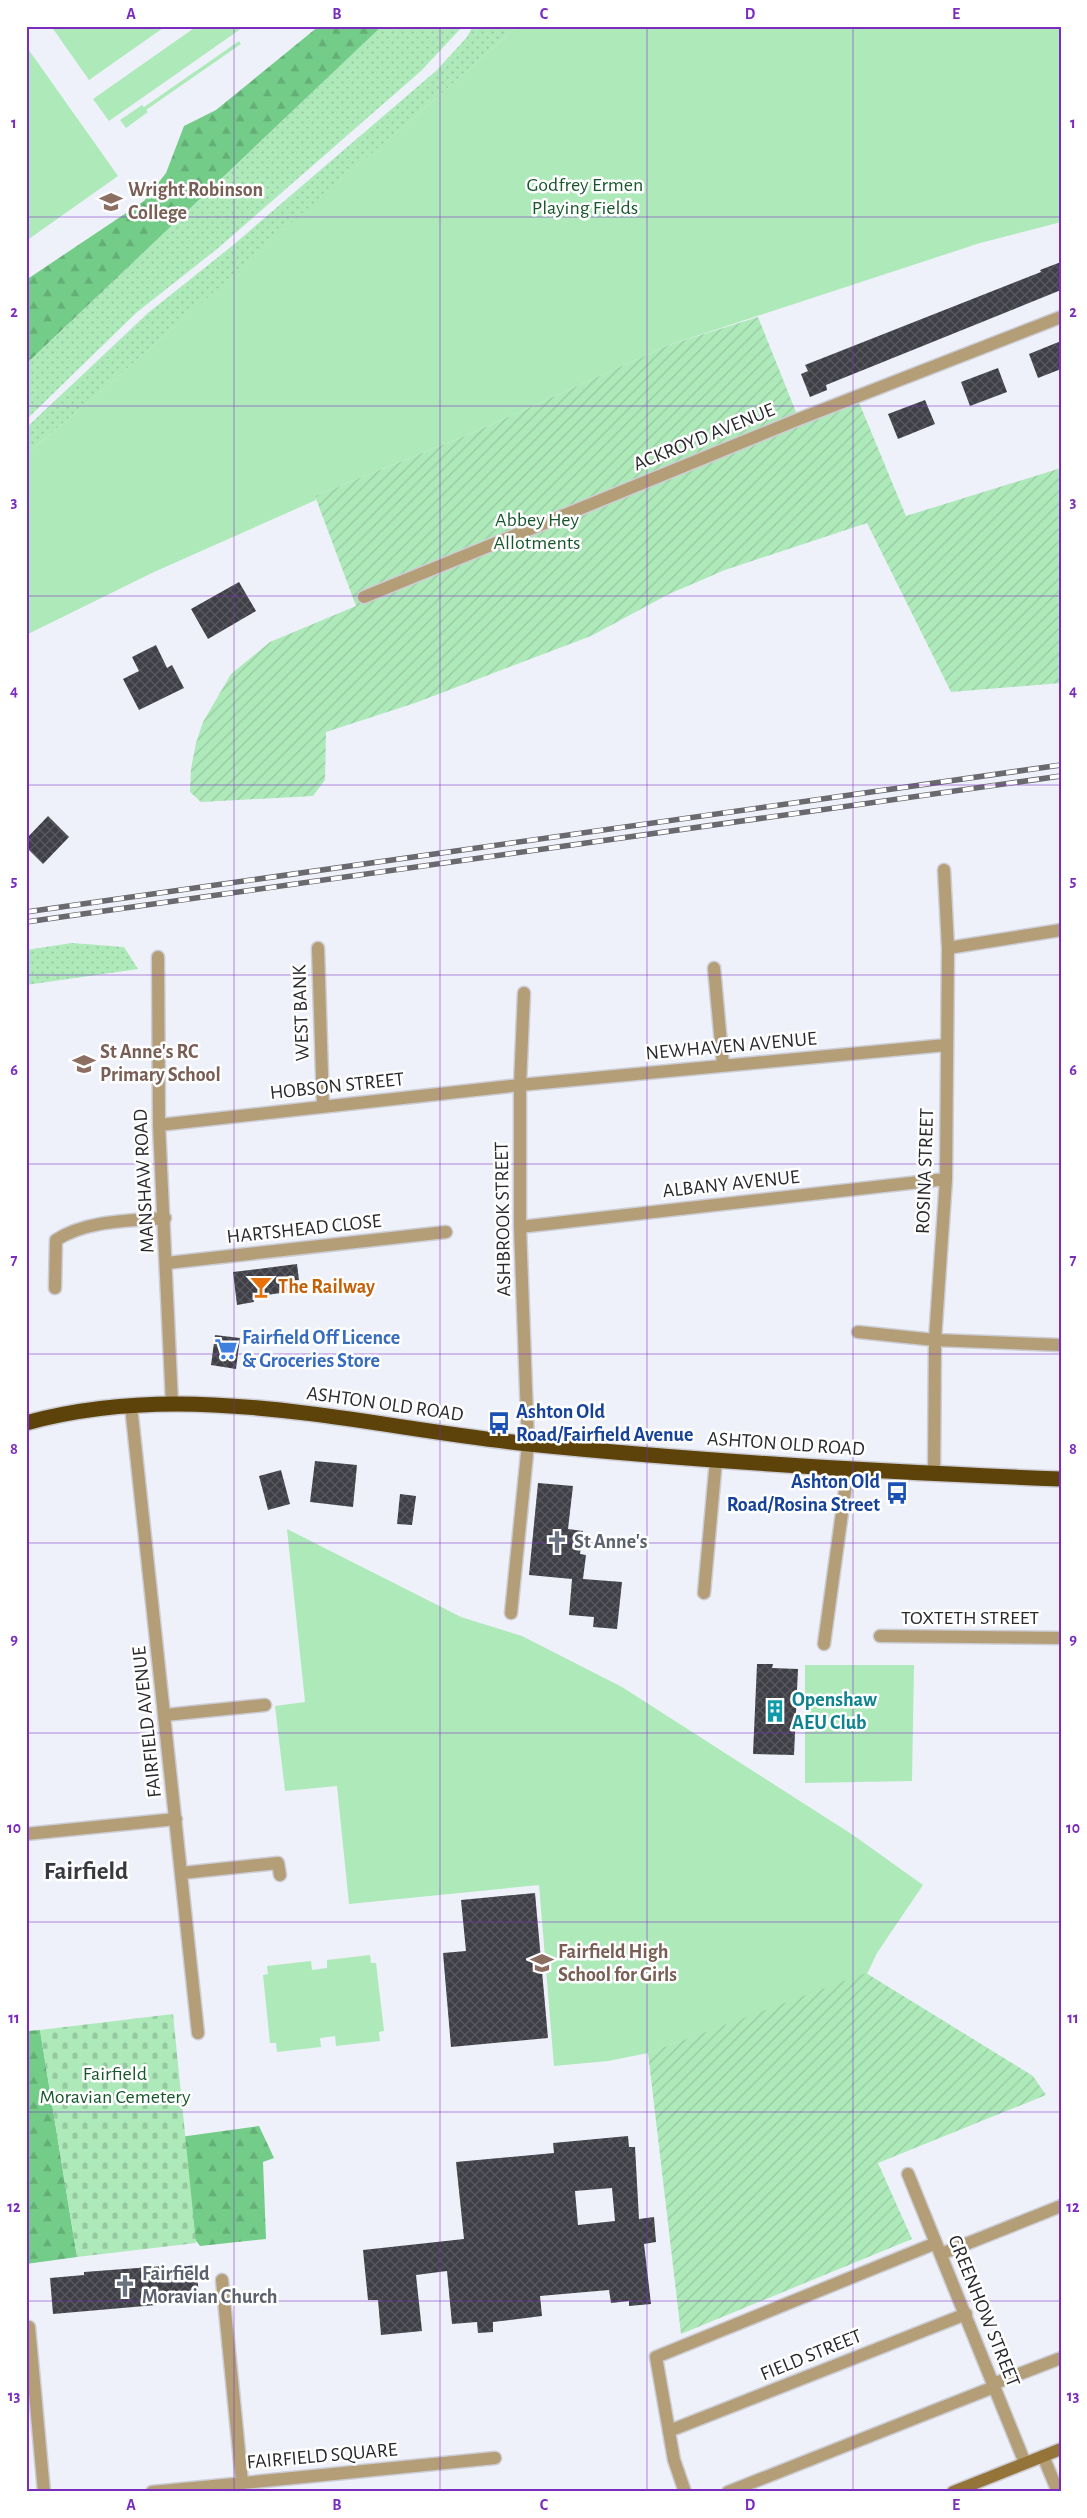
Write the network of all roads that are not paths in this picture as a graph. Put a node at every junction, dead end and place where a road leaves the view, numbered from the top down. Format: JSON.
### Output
{"nodes":[{"id":1,"x":1061,"y":317,"type":"edge"},
{"id":2,"x":364,"y":597,"type":"dead end"},
{"id":3,"x":944,"y":870,"type":"dead end"},
{"id":4,"x":1061,"y":930,"type":"edge"},
{"id":5,"x":318,"y":948,"type":"dead end"},
{"id":6,"x":948,"y":948,"type":"junction"},
{"id":7,"x":158,"y":957,"type":"dead end"},
{"id":8,"x":714,"y":968,"type":"dead end"},
{"id":9,"x":524,"y":993,"type":"dead end"},
{"id":10,"x":946,"y":1045,"type":"junction"},
{"id":11,"x":723,"y":1065,"type":"junction"},
{"id":12,"x":520,"y":1085,"type":"junction"},
{"id":13,"x":323,"y":1107,"type":"junction"},
{"id":14,"x":160,"y":1125,"type":"junction"},
{"id":15,"x":946,"y":1179,"type":"junction"},
{"id":16,"x":165,"y":1218,"type":"junction"},
{"id":17,"x":520,"y":1227,"type":"junction"},
{"id":18,"x":446,"y":1232,"type":"dead end"},
{"id":19,"x":167,"y":1263,"type":"junction"},
{"id":20,"x":55,"y":1288,"type":"dead end"},
{"id":21,"x":858,"y":1332,"type":"dead end"},
{"id":22,"x":935,"y":1340,"type":"junction"},
{"id":23,"x":1061,"y":1345,"type":"edge"},
{"id":24,"x":172,"y":1404,"type":"junction"},
{"id":25,"x":131,"y":1406,"type":"junction"},
{"id":26,"x":26,"y":1422,"type":"edge"},
{"id":27,"x":528,"y":1444,"type":"junction"},
{"id":28,"x":716,"y":1460,"type":"junction"},
{"id":29,"x":848,"y":1469,"type":"junction"},
{"id":30,"x":934,"y":1474,"type":"junction"},
{"id":31,"x":1061,"y":1479,"type":"edge"},
{"id":32,"x":704,"y":1594,"type":"dead end"},
{"id":33,"x":511,"y":1613,"type":"dead end"},
{"id":34,"x":880,"y":1636,"type":"dead end"},
{"id":35,"x":1061,"y":1638,"type":"edge"},
{"id":36,"x":824,"y":1644,"type":"dead end"},
{"id":37,"x":265,"y":1705,"type":"dead end"},
{"id":38,"x":165,"y":1715,"type":"junction"},
{"id":39,"x":176,"y":1819,"type":"junction"},
{"id":40,"x":26,"y":1834,"type":"edge"},
{"id":41,"x":182,"y":1873,"type":"junction"},
{"id":42,"x":280,"y":1875,"type":"dead end"},
{"id":43,"x":198,"y":2033,"type":"dead end"},
{"id":44,"x":908,"y":2174,"type":"dead end"},
{"id":45,"x":1061,"y":2206,"type":"edge"},
{"id":46,"x":938,"y":2248,"type":"junction"},
{"id":47,"x":222,"y":2280,"type":"dead end"},
{"id":48,"x":966,"y":2314,"type":"junction"},
{"id":49,"x":29,"y":2327,"type":"dead end"},
{"id":50,"x":1061,"y":2358,"type":"edge"},
{"id":51,"x":994,"y":2385,"type":"junction"},
{"id":52,"x":669,"y":2431,"type":"junction"},
{"id":53,"x":1061,"y":2449,"type":"edge"},
{"id":54,"x":1043,"y":2456,"type":"junction"},
{"id":55,"x":495,"y":2458,"type":"dead end"},
{"id":56,"x":1025,"y":2463,"type":"junction"},
{"id":57,"x":242,"y":2482,"type":"junction"},
{"id":58,"x":44,"y":2492,"type":"edge"},
{"id":59,"x":153,"y":2492,"type":"edge"},
{"id":60,"x":685,"y":2492,"type":"edge"},
{"id":61,"x":728,"y":2492,"type":"edge"},
{"id":62,"x":953,"y":2492,"type":"edge"},
{"id":63,"x":1058,"y":2492,"type":"edge"}],
"edges":[{"from":1,"to":2,"type":"street","name":"ACKROYD AVENUE"},
{"from":3,"to":6,"type":"street","name":"ROSINA STREET"},
{"from":4,"to":6,"type":"street"},
{"from":5,"to":13,"type":"street","name":"WEST BANK"},
{"from":6,"to":10,"type":"street","name":"ROSINA STREET"},
{"from":7,"to":14,"type":"street","name":"MANSHAW ROAD"},
{"from":8,"to":11,"type":"street"},
{"from":9,"to":12,"type":"street","name":"ASHBROOK STREET"},
{"from":10,"to":11,"type":"street","name":"NEWHAVEN AVENUE"},
{"from":10,"to":15,"type":"street","name":"ROSINA STREET"},
{"from":11,"to":12,"type":"street","name":"NEWHAVEN AVENUE"},
{"from":12,"to":13,"type":"street","name":"HOBSON STREET"},
{"from":12,"to":17,"type":"street","name":"ASHBROOK STREET"},
{"from":13,"to":14,"type":"street","name":"HOBSON STREET"},
{"from":14,"to":16,"type":"street","name":"MANSHAW ROAD"},
{"from":15,"to":17,"type":"street","name":"ALBANY AVENUE"},
{"from":15,"to":22,"type":"street","name":"ROSINA STREET"},
{"from":16,"to":19,"type":"street","name":"MANSHAW ROAD"},
{"from":16,"to":20,"type":"street"},
{"from":17,"to":27,"type":"street","name":"ASHBROOK STREET"},
{"from":18,"to":19,"type":"street","name":"HARTSHEAD CLOSE"},
{"from":19,"to":24,"type":"street","name":"MANSHAW ROAD"},
{"from":21,"to":22,"type":"street"},
{"from":22,"to":23,"type":"street"},
{"from":22,"to":30,"type":"street","name":"ROSINA STREET"},
{"from":24,"to":25,"type":"highway","name":"ASHTON OLD ROAD"},
{"from":24,"to":27,"type":"highway","name":"ASHTON OLD ROAD"},
{"from":25,"to":26,"type":"highway","name":"ASHTON OLD ROAD"},
{"from":25,"to":38,"type":"street","name":"FAIRFIELD AVENUE"},
{"from":27,"to":28,"type":"highway","name":"ASHTON OLD ROAD"},
{"from":27,"to":33,"type":"street","name":"ASHBROOK STREET"},
{"from":28,"to":29,"type":"highway","name":"ASHTON OLD ROAD"},
{"from":28,"to":32,"type":"street"},
{"from":29,"to":30,"type":"highway","name":"ASHTON OLD ROAD"},
{"from":29,"to":36,"type":"street"},
{"from":30,"to":31,"type":"highway","name":"ASHTON OLD ROAD"},
{"from":34,"to":35,"type":"street","name":"TOXTETH STREET"},
{"from":37,"to":38,"type":"street"},
{"from":38,"to":39,"type":"street","name":"FAIRFIELD AVENUE"},
{"from":39,"to":40,"type":"street"},
{"from":39,"to":41,"type":"street","name":"FAIRFIELD AVENUE"},
{"from":41,"to":42,"type":"street"},
{"from":41,"to":43,"type":"street","name":"FAIRFIELD AVENUE"},
{"from":44,"to":46,"type":"street","name":"GREENHOW STREET"},
{"from":45,"to":46,"type":"street"},
{"from":46,"to":48,"type":"street","name":"GREENHOW STREET"},
{"from":46,"to":52,"type":"street"},
{"from":47,"to":57,"type":"street"},
{"from":48,"to":51,"type":"street","name":"GREENHOW STREET"},
{"from":48,"to":52,"type":"street","name":"FIELD STREET"},
{"from":49,"to":58,"type":"street"},
{"from":50,"to":51,"type":"street"},
{"from":51,"to":56,"type":"street","name":"GREENHOW STREET"},
{"from":51,"to":61,"type":"street"},
{"from":52,"to":60,"type":"street"},
{"from":53,"to":54,"type":"street"},
{"from":54,"to":56,"type":"street"},
{"from":54,"to":63,"type":"street"},
{"from":55,"to":57,"type":"street","name":"FAIRFIELD SQUARE"},
{"from":56,"to":62,"type":"street"},
{"from":57,"to":59,"type":"street","name":"FAIRFIELD SQUARE"}]}
